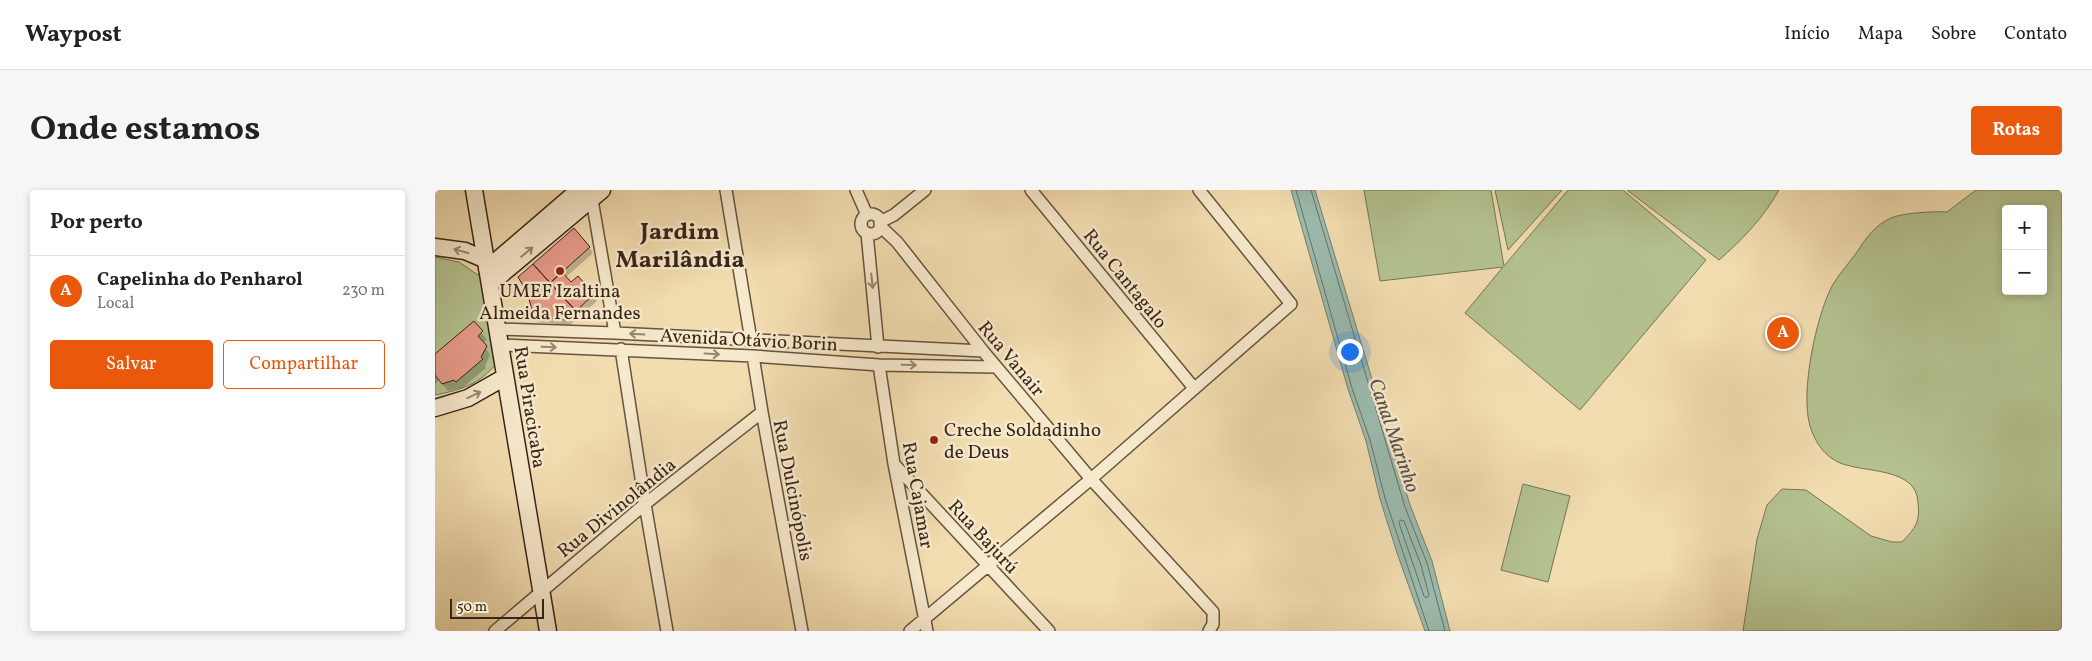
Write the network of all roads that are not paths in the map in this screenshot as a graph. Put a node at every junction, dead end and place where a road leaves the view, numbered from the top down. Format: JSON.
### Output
{"nodes":[{"id":1,"x":474,"y":190,"type":"edge"},
{"id":2,"x":726,"y":190,"type":"edge"},
{"id":3,"x":856,"y":190,"type":"edge"},
{"id":4,"x":925,"y":190,"type":"edge"},
{"id":5,"x":1031,"y":190,"type":"edge"},
{"id":6,"x":1199,"y":190,"type":"edge"},
{"id":7,"x":591,"y":192,"type":"edge"},
{"id":8,"x":867,"y":215,"type":"junction"},
{"id":9,"x":880,"y":224,"type":"junction"},
{"id":10,"x":867,"y":233,"type":"junction"},
{"id":11,"x":435,"y":247,"type":"edge"},
{"id":12,"x":488,"y":271,"type":"junction"},
{"id":13,"x":615,"y":333,"type":"junction"},
{"id":14,"x":499,"y":337,"type":"junction"},
{"id":15,"x":751,"y":340,"type":"junction"},
{"id":16,"x":878,"y":347,"type":"junction"},
{"id":17,"x":621,"y":350,"type":"junction"},
{"id":18,"x":983,"y":351,"type":"junction"},
{"id":19,"x":753,"y":356,"type":"junction"},
{"id":20,"x":879,"y":365,"type":"junction"},
{"id":21,"x":996,"y":367,"type":"junction"},
{"id":22,"x":505,"y":377,"type":"junction"},
{"id":23,"x":1194,"y":388,"type":"junction"},
{"id":24,"x":435,"y":408,"type":"edge"},
{"id":25,"x":762,"y":412,"type":"junction"},
{"id":26,"x":894,"y":464,"type":"junction"},
{"id":27,"x":1091,"y":479,"type":"junction"},
{"id":28,"x":645,"y":504,"type":"junction"},
{"id":29,"x":987,"y":566,"type":"junction"},
{"id":30,"x":541,"y":591,"type":"junction"},
{"id":31,"x":924,"y":619,"type":"junction"},
{"id":32,"x":1211,"y":627,"type":"edge"},
{"id":33,"x":495,"y":631,"type":"edge"},
{"id":34,"x":548,"y":631,"type":"edge"},
{"id":35,"x":667,"y":631,"type":"edge"},
{"id":36,"x":803,"y":631,"type":"edge"},
{"id":37,"x":910,"y":631,"type":"edge"},
{"id":38,"x":927,"y":631,"type":"edge"},
{"id":39,"x":1049,"y":631,"type":"edge"}],
"edges":[{"from":1,"to":12,"type":"street","name":"Rua Piracicaba"},
{"from":2,"to":15,"type":"street"},
{"from":3,"to":8,"type":"street"},
{"from":4,"to":9,"type":"street"},
{"from":5,"to":23,"type":"street","name":"Rua Cantagalo"},
{"from":6,"to":23,"type":"street"},
{"from":7,"to":12,"type":"street"},
{"from":7,"to":13,"type":"street"},
{"from":8,"to":9,"type":"street"},
{"from":8,"to":10,"type":"street"},
{"from":9,"to":10,"type":"street"},
{"from":9,"to":18,"type":"street","name":"Rua Vanair"},
{"from":10,"to":16,"type":"street","one_way":true},
{"from":12,"to":11,"type":"street","one_way":true},
{"from":12,"to":14,"type":"street","name":"Rua Piracicaba"},
{"from":13,"to":14,"type":"street","name":"Avenida Otávio Borin"},
{"from":15,"to":13,"type":"street","name":"Avenida Otávio Borin","one_way":true},
{"from":14,"to":17,"type":"street","name":"Avenida Otávio Borin","one_way":true},
{"from":14,"to":22,"type":"street","name":"Rua Piracicaba"},
{"from":15,"to":16,"type":"street","name":"Avenida Otávio Borin"},
{"from":16,"to":18,"type":"street","name":"Avenida Otávio Borin"},
{"from":17,"to":19,"type":"street","name":"Avenida Otávio Borin","one_way":true},
{"from":17,"to":28,"type":"street"},
{"from":18,"to":21,"type":"street","name":"Rua Vanair"},
{"from":19,"to":20,"type":"street","name":"Avenida Otávio Borin"},
{"from":19,"to":25,"type":"street","name":"Rua Dulcinópolis"},
{"from":20,"to":21,"type":"street","name":"Avenida Otávio Borin","one_way":true},
{"from":20,"to":26,"type":"street","name":"Rua Cajamar"},
{"from":21,"to":27,"type":"street","name":"Rua Vanair"},
{"from":24,"to":22,"type":"street","one_way":true},
{"from":22,"to":30,"type":"street","name":"Rua Piracicaba"},
{"from":23,"to":27,"type":"street"},
{"from":25,"to":28,"type":"street","name":"Rua Divinolândia"},
{"from":25,"to":36,"type":"street","name":"Rua Dulcinópolis"},
{"from":26,"to":29,"type":"street","name":"Rua Bajurú"},
{"from":26,"to":31,"type":"street","name":"Rua Cajamar"},
{"from":27,"to":29,"type":"street"},
{"from":27,"to":32,"type":"street","name":"Rua Vanair"},
{"from":28,"to":30,"type":"street","name":"Rua Divinolândia"},
{"from":28,"to":35,"type":"street"},
{"from":29,"to":31,"type":"street"},
{"from":29,"to":39,"type":"street","name":"Rua Bajurú"},
{"from":30,"to":33,"type":"street","name":"Rua Divinolândia"},
{"from":30,"to":34,"type":"street","name":"Rua Piracicaba"},
{"from":31,"to":37,"type":"street"},
{"from":31,"to":38,"type":"street","name":"Rua Cajamar"}]}
